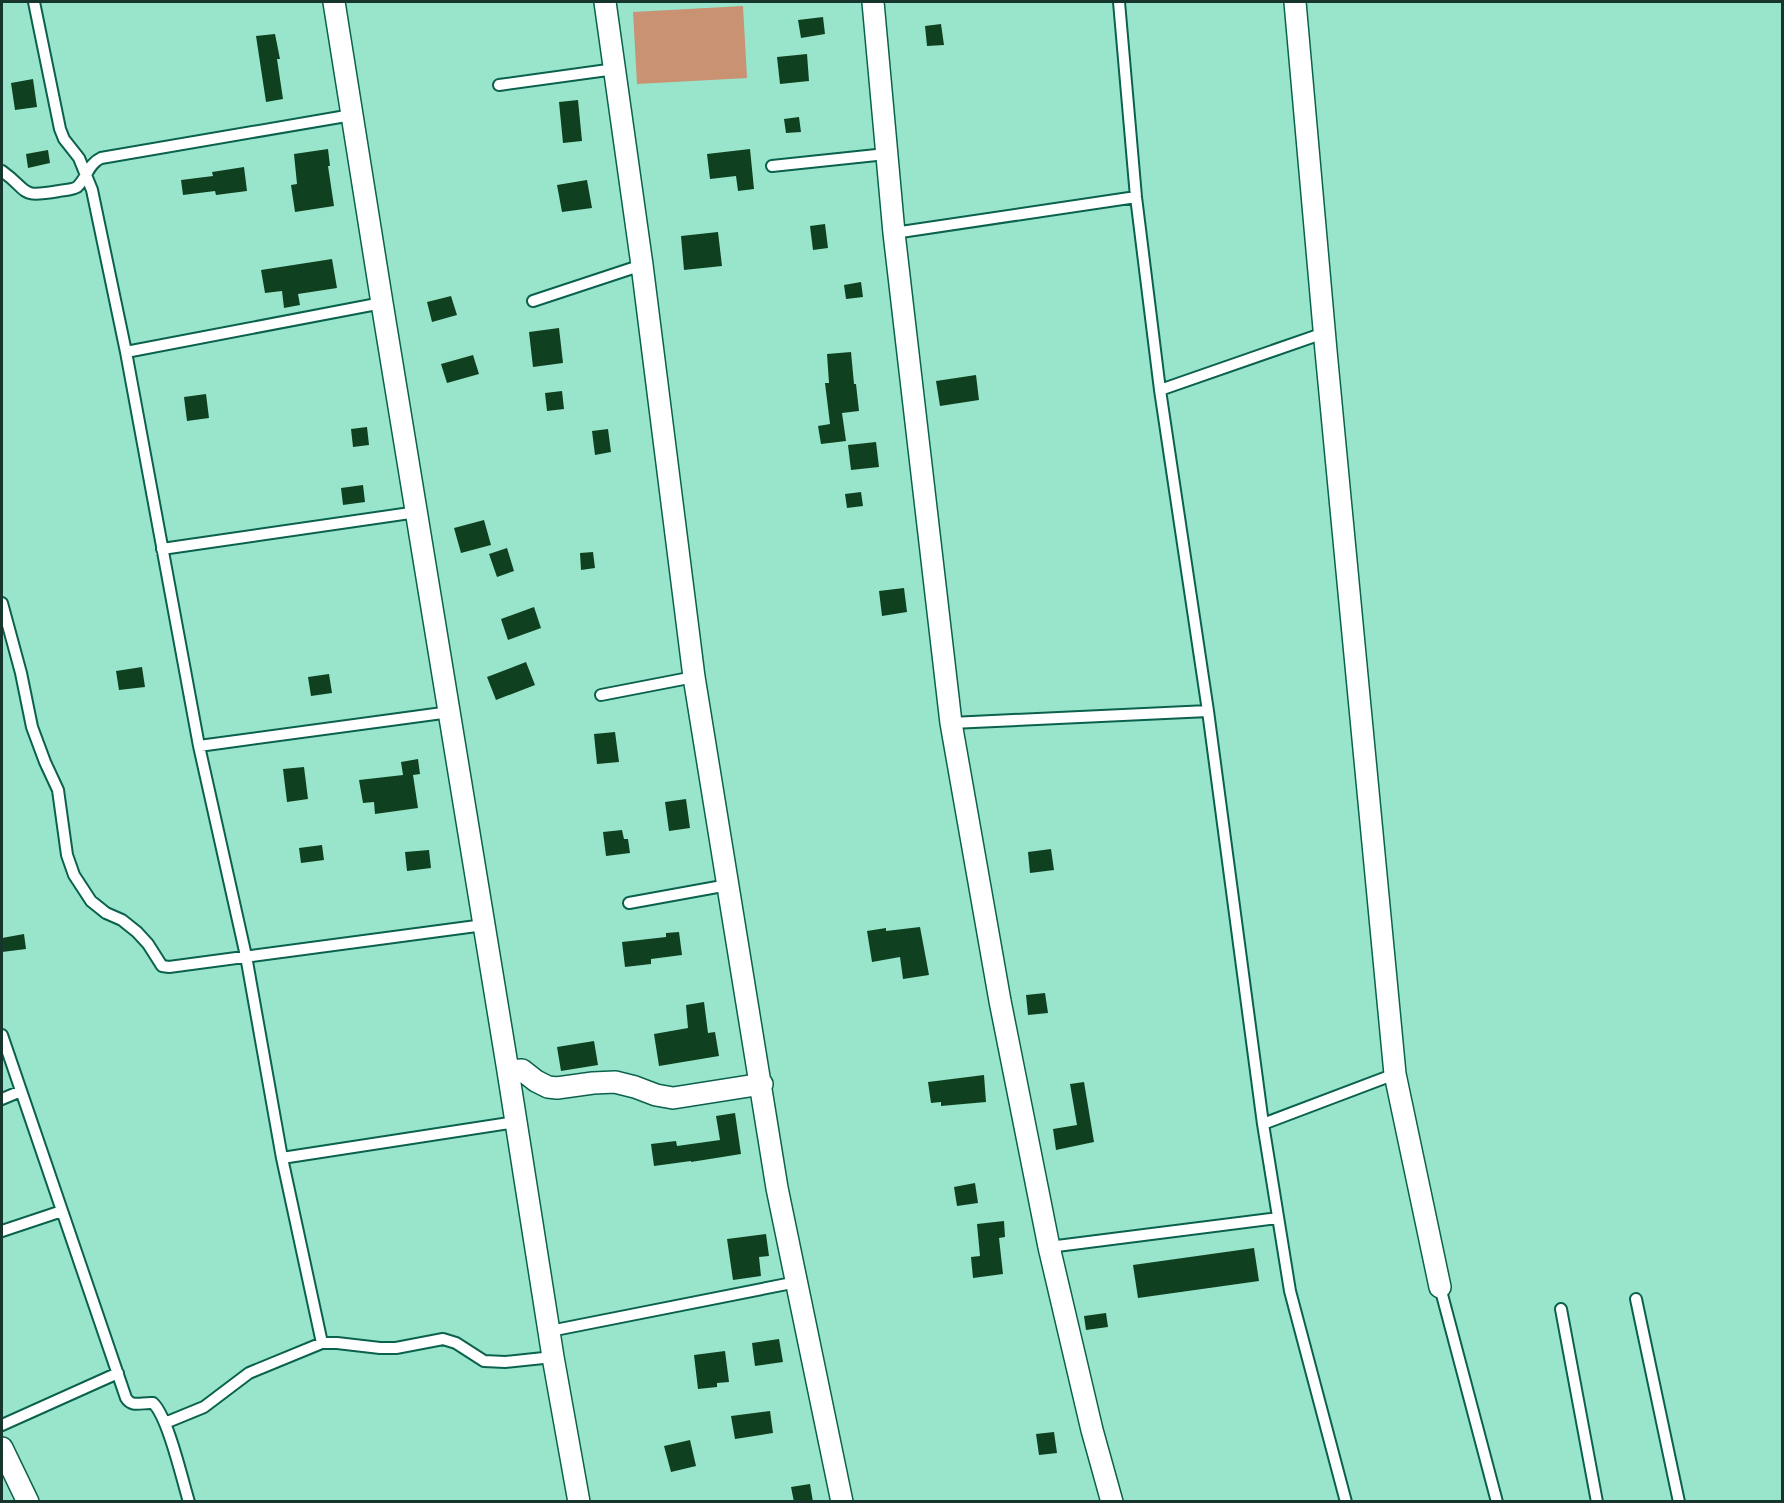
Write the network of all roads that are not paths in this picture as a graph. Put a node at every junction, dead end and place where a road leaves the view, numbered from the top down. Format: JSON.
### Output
{"nodes":[{"id":1,"x":34,"y":2,"type":"edge"},
{"id":2,"x":334,"y":2,"type":"edge"},
{"id":3,"x":605,"y":2,"type":"edge"},
{"id":4,"x":873,"y":2,"type":"edge"},
{"id":5,"x":1119,"y":2,"type":"edge"},
{"id":6,"x":1295,"y":2,"type":"edge"},
{"id":7,"x":615,"y":69,"type":"junction"},
{"id":8,"x":499,"y":85,"type":"dead end"},
{"id":9,"x":352,"y":115,"type":"junction"},
{"id":10,"x":886,"y":154,"type":"junction"},
{"id":11,"x":772,"y":166,"type":"dead end"},
{"id":12,"x":2,"y":171,"type":"edge"},
{"id":13,"x":86,"y":173,"type":"junction"},
{"id":14,"x":1136,"y":197,"type":"junction"},
{"id":15,"x":894,"y":233,"type":"junction"},
{"id":16,"x":642,"y":266,"type":"junction"},
{"id":17,"x":533,"y":301,"type":"dead end"},
{"id":18,"x":382,"y":303,"type":"junction"},
{"id":19,"x":1324,"y":333,"type":"junction"},
{"id":20,"x":126,"y":352,"type":"junction"},
{"id":21,"x":1160,"y":390,"type":"junction"},
{"id":22,"x":417,"y":512,"type":"junction"},
{"id":23,"x":162,"y":549,"type":"junction"},
{"id":24,"x":2,"y":603,"type":"edge"},
{"id":25,"x":6,"y":633,"type":"edge"},
{"id":26,"x":694,"y":677,"type":"junction"},
{"id":27,"x":601,"y":695,"type":"dead end"},
{"id":28,"x":1208,"y":711,"type":"junction"},
{"id":29,"x":450,"y":712,"type":"junction"},
{"id":30,"x":951,"y":723,"type":"junction"},
{"id":31,"x":200,"y":746,"type":"junction"},
{"id":32,"x":728,"y":885,"type":"junction"},
{"id":33,"x":629,"y":903,"type":"dead end"},
{"id":34,"x":484,"y":925,"type":"junction"},
{"id":35,"x":246,"y":956,"type":"junction"},
{"id":36,"x":2,"y":1035,"type":"edge"},
{"id":37,"x":508,"y":1071,"type":"junction"},
{"id":38,"x":1395,"y":1074,"type":"junction"},
{"id":39,"x":762,"y":1084,"type":"junction"},
{"id":40,"x":21,"y":1091,"type":"junction"},
{"id":41,"x":2,"y":1098,"type":"edge"},
{"id":42,"x":516,"y":1122,"type":"junction"},
{"id":43,"x":1263,"y":1124,"type":"junction"},
{"id":44,"x":282,"y":1158,"type":"junction"},
{"id":45,"x":62,"y":1210,"type":"junction"},
{"id":46,"x":1278,"y":1218,"type":"junction"},
{"id":47,"x":2,"y":1230,"type":"edge"},
{"id":48,"x":1049,"y":1247,"type":"junction"},
{"id":49,"x":797,"y":1282,"type":"junction"},
{"id":50,"x":1440,"y":1287,"type":"joint"},
{"id":51,"x":1636,"y":1299,"type":"dead end"},
{"id":52,"x":1561,"y":1309,"type":"dead end"},
{"id":53,"x":550,"y":1331,"type":"junction"},
{"id":54,"x":322,"y":1343,"type":"junction"},
{"id":55,"x":553,"y":1357,"type":"junction"},
{"id":56,"x":118,"y":1373,"type":"junction"},
{"id":57,"x":165,"y":1423,"type":"junction"},
{"id":58,"x":2,"y":1425,"type":"edge"},
{"id":59,"x":2,"y":1448,"type":"edge"},
{"id":60,"x":28,"y":1502,"type":"edge"},
{"id":61,"x":189,"y":1502,"type":"edge"},
{"id":62,"x":579,"y":1502,"type":"edge"},
{"id":63,"x":842,"y":1502,"type":"edge"},
{"id":64,"x":1112,"y":1502,"type":"edge"},
{"id":65,"x":1346,"y":1502,"type":"edge"},
{"id":66,"x":1497,"y":1502,"type":"edge"},
{"id":67,"x":1598,"y":1502,"type":"edge"},
{"id":68,"x":1679,"y":1502,"type":"edge"}],
"edges":[{"from":1,"to":13,"type":"lane"},
{"from":2,"to":9,"type":"street"},
{"from":3,"to":7,"type":"street"},
{"from":4,"to":10,"type":"street"},
{"from":5,"to":14,"type":"lane"},
{"from":6,"to":19,"type":"street"},
{"from":7,"to":8,"type":"lane"},
{"from":7,"to":16,"type":"street"},
{"from":9,"to":13,"type":"lane"},
{"from":9,"to":18,"type":"street"},
{"from":10,"to":11,"type":"lane"},
{"from":10,"to":15,"type":"street"},
{"from":12,"to":13,"type":"lane"},
{"from":13,"to":20,"type":"lane"},
{"from":14,"to":15,"type":"lane"},
{"from":14,"to":21,"type":"lane"},
{"from":15,"to":30,"type":"street"},
{"from":16,"to":17,"type":"lane"},
{"from":16,"to":26,"type":"street"},
{"from":18,"to":20,"type":"lane"},
{"from":18,"to":22,"type":"street"},
{"from":19,"to":21,"type":"lane"},
{"from":19,"to":38,"type":"street"},
{"from":20,"to":23,"type":"lane"},
{"from":21,"to":28,"type":"lane"},
{"from":22,"to":23,"type":"lane"},
{"from":22,"to":29,"type":"street"},
{"from":23,"to":31,"type":"lane"},
{"from":24,"to":25,"type":"lane"},
{"from":25,"to":35,"type":"lane"},
{"from":26,"to":27,"type":"lane"},
{"from":26,"to":32,"type":"street"},
{"from":28,"to":30,"type":"lane"},
{"from":28,"to":43,"type":"lane"},
{"from":29,"to":31,"type":"lane"},
{"from":29,"to":34,"type":"street"},
{"from":30,"to":48,"type":"street"},
{"from":31,"to":35,"type":"lane"},
{"from":32,"to":33,"type":"lane"},
{"from":32,"to":39,"type":"street"},
{"from":34,"to":35,"type":"lane"},
{"from":34,"to":37,"type":"street"},
{"from":35,"to":44,"type":"lane"},
{"from":36,"to":40,"type":"lane"},
{"from":37,"to":39,"type":"street"},
{"from":37,"to":42,"type":"street"},
{"from":38,"to":43,"type":"lane"},
{"from":38,"to":50,"type":"street"},
{"from":39,"to":49,"type":"street"},
{"from":40,"to":41,"type":"lane"},
{"from":40,"to":45,"type":"lane"},
{"from":42,"to":44,"type":"lane"},
{"from":42,"to":53,"type":"street"},
{"from":43,"to":46,"type":"lane"},
{"from":44,"to":54,"type":"lane"},
{"from":45,"to":47,"type":"lane"},
{"from":45,"to":56,"type":"lane"},
{"from":46,"to":48,"type":"lane"},
{"from":46,"to":65,"type":"lane"},
{"from":48,"to":64,"type":"street"},
{"from":49,"to":53,"type":"lane"},
{"from":49,"to":63,"type":"street"},
{"from":50,"to":66,"type":"lane"},
{"from":51,"to":68,"type":"lane"},
{"from":52,"to":67,"type":"lane"},
{"from":53,"to":55,"type":"street"},
{"from":54,"to":55,"type":"lane"},
{"from":54,"to":57,"type":"lane"},
{"from":55,"to":62,"type":"street"},
{"from":56,"to":57,"type":"lane"},
{"from":56,"to":58,"type":"lane"},
{"from":57,"to":61,"type":"lane"},
{"from":59,"to":60,"type":"street"}]}
